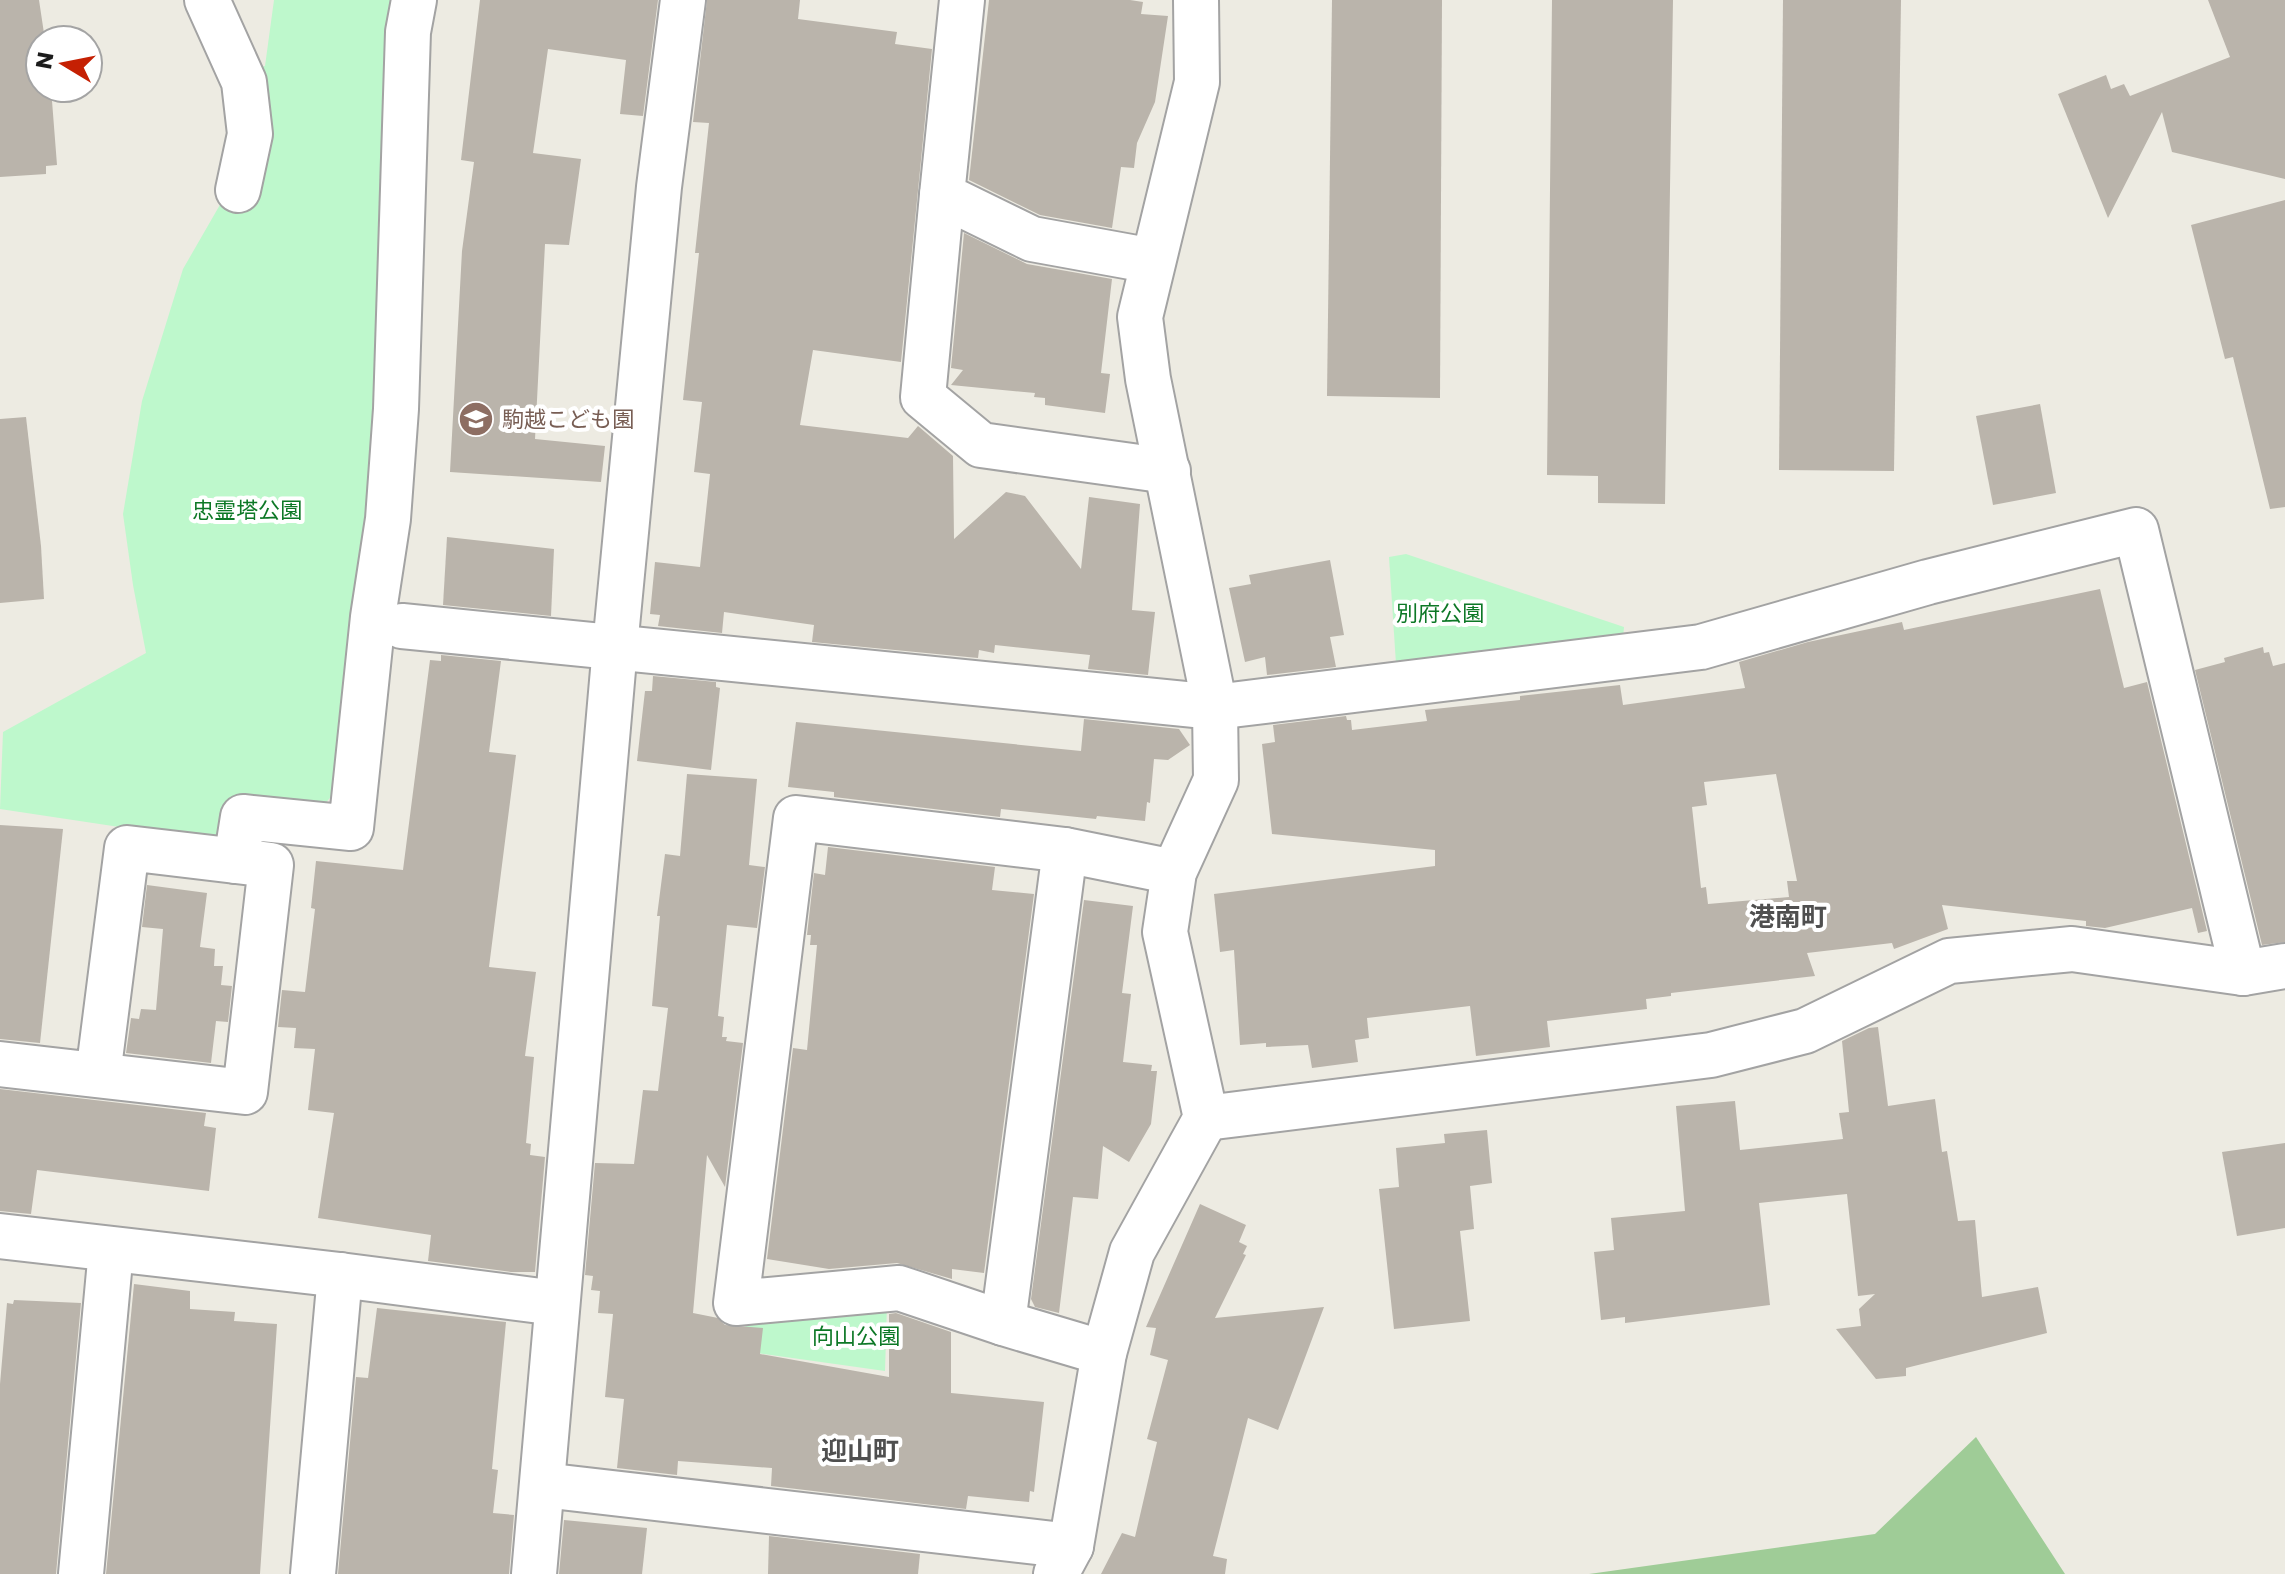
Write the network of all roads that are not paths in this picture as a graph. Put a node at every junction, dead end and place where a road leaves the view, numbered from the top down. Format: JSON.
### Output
{"nodes":[{"id":1,"x":207,"y":0,"type":"edge"},
{"id":2,"x":414,"y":0,"type":"edge"},
{"id":3,"x":683,"y":0,"type":"edge"},
{"id":4,"x":962,"y":0,"type":"edge"},
{"id":5,"x":1196,"y":0,"type":"edge"},
{"id":6,"x":238,"y":190,"type":"dead end"},
{"id":7,"x":942,"y":195,"type":"junction"},
{"id":8,"x":1153,"y":261,"type":"junction"},
{"id":9,"x":1168,"y":471,"type":"junction"},
{"id":10,"x":402,"y":626,"type":"dead end"},
{"id":11,"x":615,"y":647,"type":"junction"},
{"id":12,"x":1215,"y":707,"type":"junction"},
{"id":13,"x":1065,"y":850,"type":"junction"},
{"id":14,"x":237,"y":851,"type":"junction"},
{"id":15,"x":1174,"y":872,"type":"junction"},
{"id":16,"x":2264,"y":969,"type":"edge"},
{"id":17,"x":0,"y":1064,"type":"edge"},
{"id":18,"x":98,"y":1075,"type":"junction"},
{"id":19,"x":1206,"y":1118,"type":"junction"},
{"id":20,"x":0,"y":1236,"type":"edge"},
{"id":21,"x":111,"y":1250,"type":"junction"},
{"id":22,"x":340,"y":1275,"type":"junction"},
{"id":23,"x":556,"y":1303,"type":"junction"},
{"id":24,"x":1003,"y":1323,"type":"junction"},
{"id":25,"x":1104,"y":1353,"type":"junction"},
{"id":26,"x":543,"y":1485,"type":"junction"},
{"id":27,"x":1064,"y":1560,"type":"edge"},
{"id":28,"x":81,"y":1574,"type":"edge"},
{"id":29,"x":313,"y":1574,"type":"edge"},
{"id":30,"x":534,"y":1574,"type":"edge"}],
"edges":[{"from":1,"to":6,"type":"street"},
{"from":2,"to":14,"type":"street"},
{"from":3,"to":11,"type":"street"},
{"from":4,"to":7,"type":"street"},
{"from":5,"to":8,"type":"street"},
{"from":7,"to":8,"type":"street"},
{"from":7,"to":9,"type":"street"},
{"from":8,"to":9,"type":"street"},
{"from":9,"to":12,"type":"street"},
{"from":10,"to":11,"type":"street"},
{"from":11,"to":12,"type":"street"},
{"from":11,"to":23,"type":"street"},
{"from":12,"to":15,"type":"street"},
{"from":12,"to":16,"type":"street"},
{"from":13,"to":15,"type":"street"},
{"from":13,"to":24,"type":"street"},
{"from":13,"to":24,"type":"street"},
{"from":14,"to":18,"type":"street"},
{"from":14,"to":18,"type":"street"},
{"from":15,"to":19,"type":"street"},
{"from":16,"to":19,"type":"street"},
{"from":17,"to":18,"type":"street"},
{"from":19,"to":25,"type":"street"},
{"from":20,"to":21,"type":"street"},
{"from":21,"to":22,"type":"street"},
{"from":21,"to":28,"type":"street"},
{"from":22,"to":23,"type":"street"},
{"from":22,"to":29,"type":"street"},
{"from":23,"to":26,"type":"street"},
{"from":24,"to":25,"type":"street"},
{"from":25,"to":27,"type":"street"},
{"from":26,"to":27,"type":"street"},
{"from":26,"to":30,"type":"street"}]}
